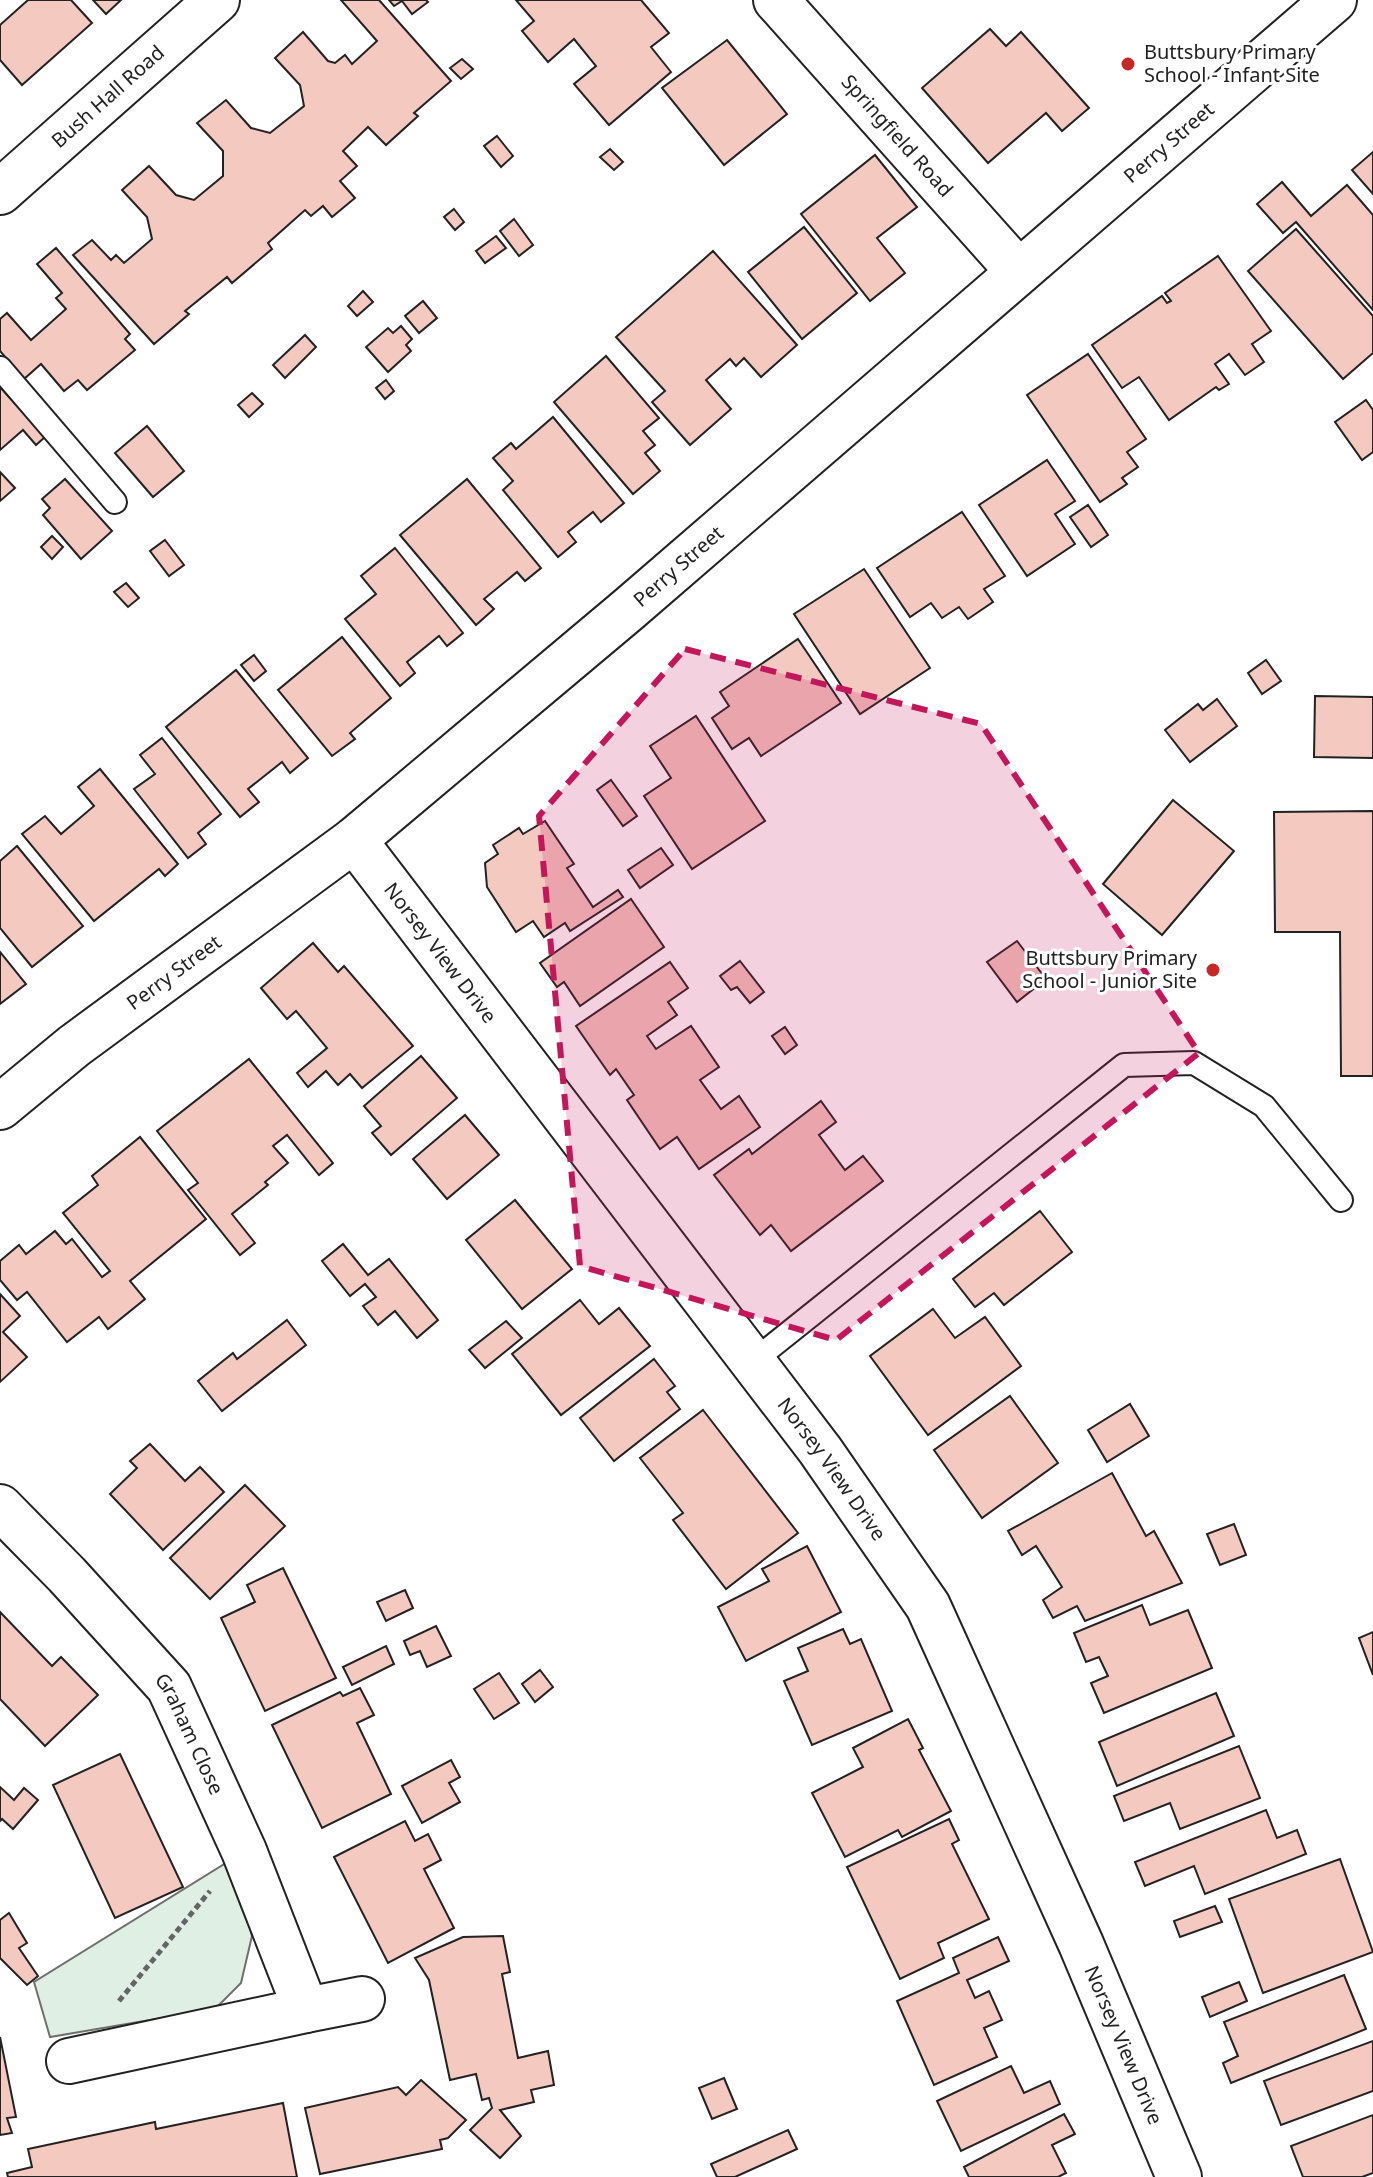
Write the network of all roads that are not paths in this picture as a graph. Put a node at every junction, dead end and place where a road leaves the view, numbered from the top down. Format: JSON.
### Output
{"nodes":[{"id":1,"x":217,"y":0,"type":"edge"},
{"id":2,"x":776,"y":0,"type":"edge"},
{"id":3,"x":1334,"y":0,"type":"edge"},
{"id":4,"x":0,"y":192,"type":"edge"},
{"id":5,"x":1018,"y":271,"type":"junction"},
{"id":6,"x":0,"y":368,"type":"edge"},
{"id":7,"x":115,"y":502,"type":"dead end"},
{"id":8,"x":354,"y":840,"type":"junction"},
{"id":9,"x":0,"y":1107,"type":"edge"},
{"id":10,"x":1341,"y":1200,"type":"dead end"},
{"id":11,"x":751,"y":1363,"type":"junction"},
{"id":12,"x":0,"y":1507,"type":"edge"},
{"id":13,"x":362,"y":1999,"type":"dead end"},
{"id":14,"x":306,"y":2010,"type":"junction"},
{"id":15,"x":69,"y":2061,"type":"dead end"},
{"id":16,"x":1179,"y":2177,"type":"edge"}],
"edges":[{"from":1,"to":4,"type":"street","name":"Bush Hall Road"},
{"from":2,"to":5,"type":"street","name":"Springfield Road"},
{"from":3,"to":5,"type":"street","name":"Perry Street"},
{"from":5,"to":8,"type":"street","name":"Perry Street"},
{"from":6,"to":7,"type":"lane"},
{"from":8,"to":9,"type":"street","name":"Perry Street"},
{"from":8,"to":11,"type":"street","name":"Norsey View Drive"},
{"from":10,"to":11,"type":"lane"},
{"from":11,"to":16,"type":"street","name":"Norsey View Drive"},
{"from":12,"to":14,"type":"street","name":"Graham Close"},
{"from":13,"to":14,"type":"street"},
{"from":14,"to":15,"type":"street"}]}
